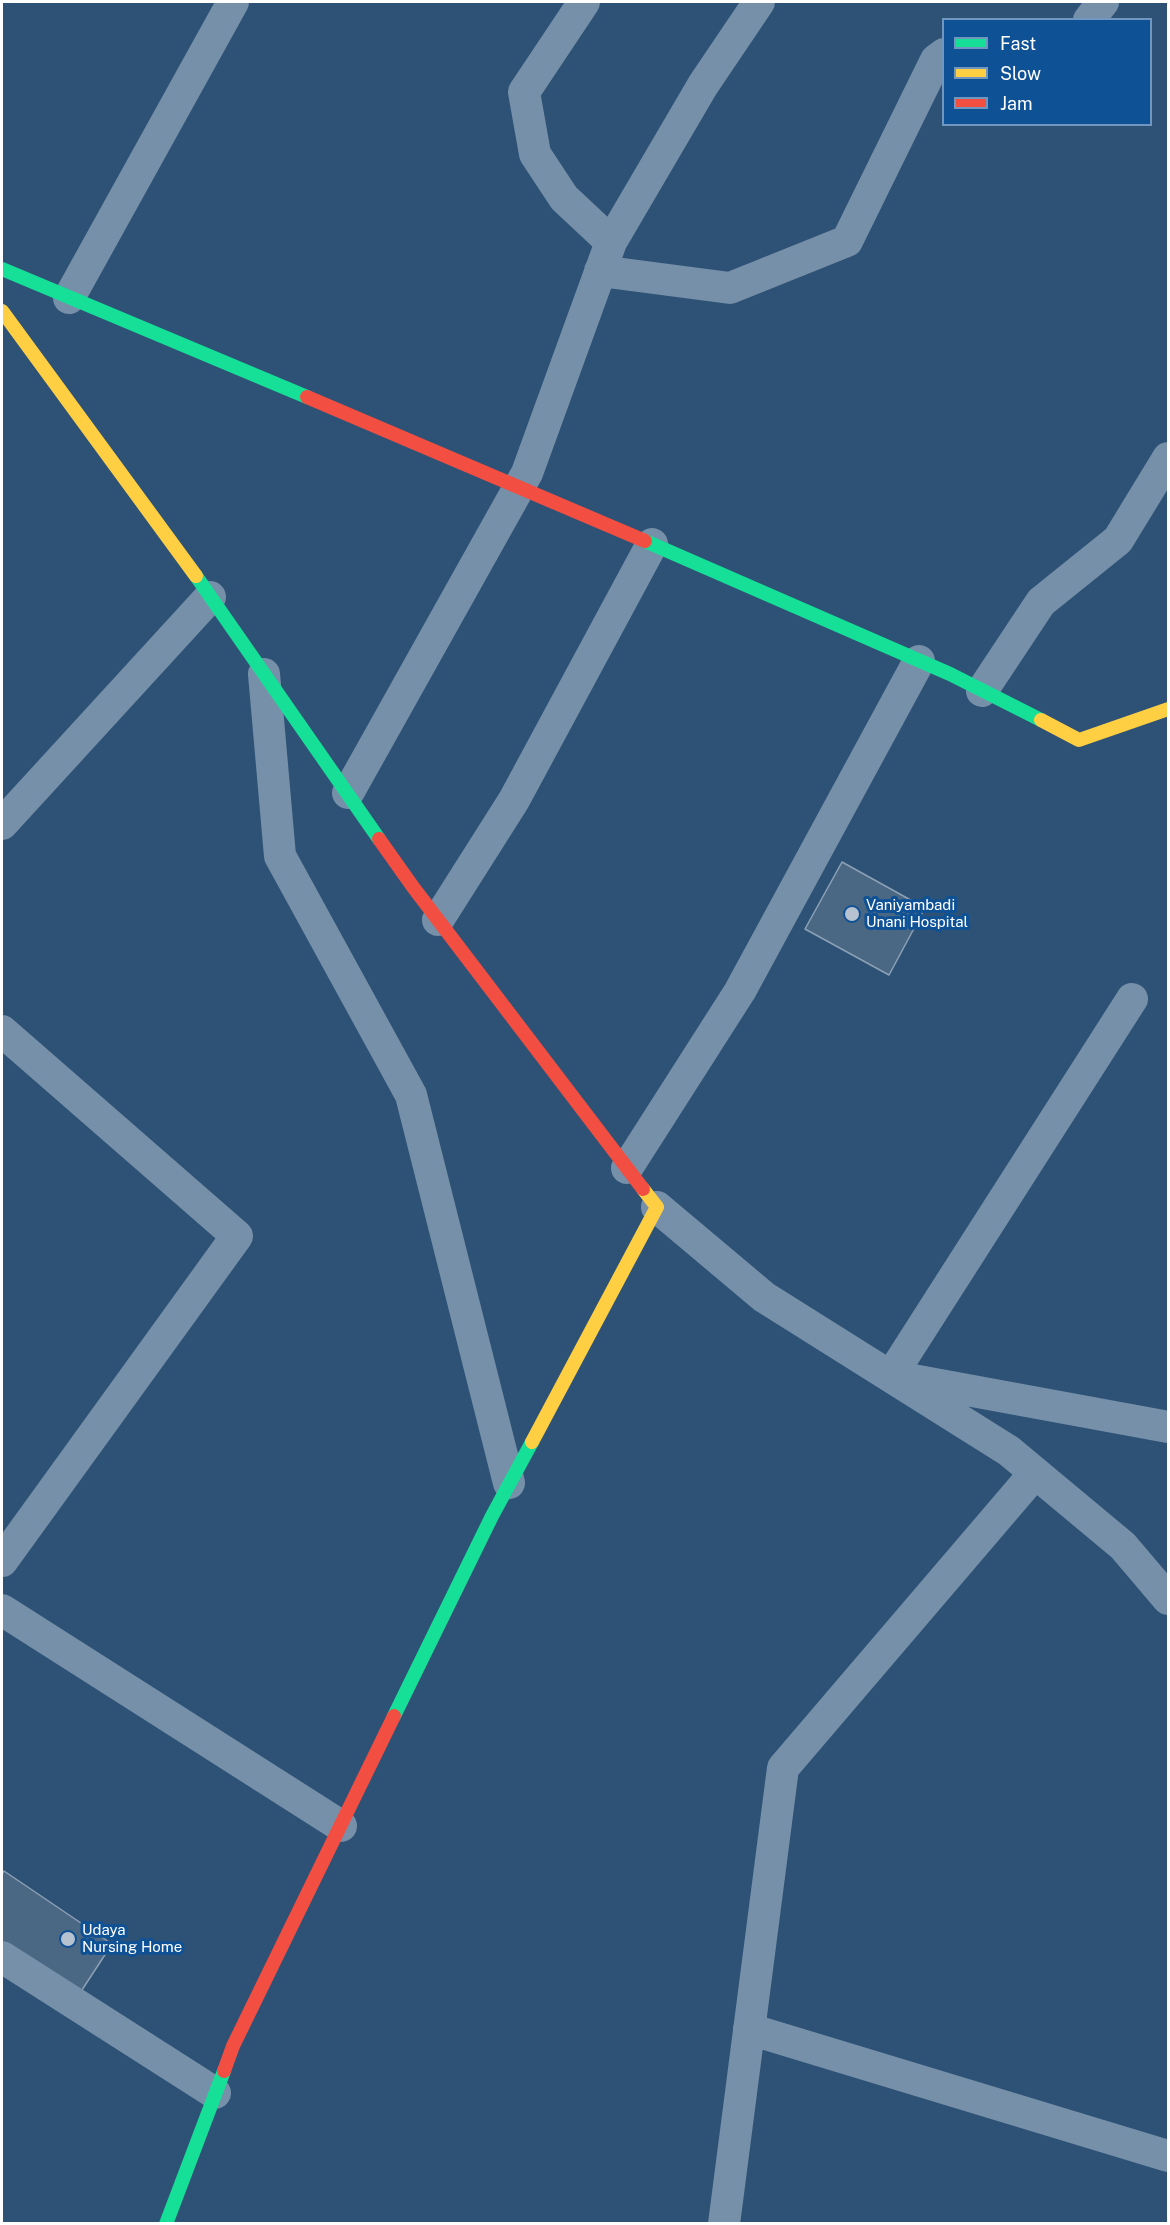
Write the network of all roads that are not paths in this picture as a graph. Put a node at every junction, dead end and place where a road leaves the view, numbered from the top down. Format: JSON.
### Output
{"nodes":[{"id":1,"x":233,"y":2,"type":"edge"},
{"id":2,"x":584,"y":2,"type":"edge"},
{"id":3,"x":759,"y":2,"type":"edge"},
{"id":4,"x":1103,"y":2,"type":"edge"},
{"id":5,"x":1091,"y":18,"type":"edge"},
{"id":6,"x":942,"y":56,"type":"edge"},
{"id":7,"x":611,"y":242,"type":"junction"},
{"id":8,"x":2,"y":269,"type":"edge"},
{"id":9,"x":600,"y":271,"type":"junction"},
{"id":10,"x":69,"y":298,"type":"junction"},
{"id":11,"x":2,"y":311,"type":"edge"},
{"id":12,"x":1168,"y":458,"type":"edge"},
{"id":13,"x":519,"y":486,"type":"junction"},
{"id":14,"x":652,"y":544,"type":"junction"},
{"id":15,"x":210,"y":597,"type":"junction"},
{"id":16,"x":919,"y":661,"type":"junction"},
{"id":17,"x":264,"y":674,"type":"junction"},
{"id":18,"x":982,"y":691,"type":"junction"},
{"id":19,"x":1168,"y":709,"type":"edge"},
{"id":20,"x":348,"y":793,"type":"junction"},
{"id":21,"x":2,"y":824,"type":"edge"},
{"id":22,"x":438,"y":920,"type":"junction"},
{"id":23,"x":1132,"y":999,"type":"dead end"},
{"id":24,"x":2,"y":1031,"type":"edge"},
{"id":25,"x":627,"y":1168,"type":"junction"},
{"id":26,"x":657,"y":1207,"type":"junction"},
{"id":27,"x":891,"y":1376,"type":"junction"},
{"id":28,"x":1168,"y":1427,"type":"edge"},
{"id":29,"x":1035,"y":1473,"type":"junction"},
{"id":30,"x":509,"y":1483,"type":"junction"},
{"id":31,"x":2,"y":1561,"type":"edge"},
{"id":32,"x":1168,"y":1599,"type":"edge"},
{"id":33,"x":2,"y":1610,"type":"edge"},
{"id":34,"x":341,"y":1826,"type":"junction"},
{"id":35,"x":2,"y":1957,"type":"edge"},
{"id":36,"x":749,"y":2029,"type":"junction"},
{"id":37,"x":215,"y":2093,"type":"junction"},
{"id":38,"x":1168,"y":2157,"type":"edge"},
{"id":39,"x":166,"y":2223,"type":"edge"},
{"id":40,"x":724,"y":2223,"type":"edge"}],
"edges":[{"from":1,"to":10,"type":"street"},
{"from":2,"to":7,"type":"street"},
{"from":3,"to":7,"type":"street"},
{"from":4,"to":5,"type":"street"},
{"from":6,"to":9,"type":"street"},
{"from":7,"to":9,"type":"street"},
{"from":8,"to":10,"type":"street"},
{"from":9,"to":13,"type":"street"},
{"from":10,"to":13,"type":"street"},
{"from":11,"to":15,"type":"street"},
{"from":12,"to":18,"type":"street"},
{"from":13,"to":14,"type":"street"},
{"from":13,"to":20,"type":"street"},
{"from":14,"to":16,"type":"street"},
{"from":14,"to":22,"type":"street"},
{"from":15,"to":17,"type":"street"},
{"from":15,"to":21,"type":"street"},
{"from":16,"to":18,"type":"street"},
{"from":16,"to":25,"type":"street"},
{"from":17,"to":20,"type":"street"},
{"from":17,"to":30,"type":"street"},
{"from":18,"to":19,"type":"street"},
{"from":20,"to":22,"type":"street"},
{"from":22,"to":25,"type":"street"},
{"from":23,"to":27,"type":"street"},
{"from":24,"to":31,"type":"street"},
{"from":25,"to":26,"type":"street"},
{"from":26,"to":27,"type":"street"},
{"from":26,"to":30,"type":"street"},
{"from":27,"to":28,"type":"street"},
{"from":27,"to":29,"type":"street"},
{"from":29,"to":32,"type":"street"},
{"from":29,"to":36,"type":"street"},
{"from":30,"to":34,"type":"street"},
{"from":33,"to":34,"type":"street"},
{"from":34,"to":37,"type":"street"},
{"from":35,"to":37,"type":"street"},
{"from":36,"to":38,"type":"street"},
{"from":36,"to":40,"type":"street"},
{"from":37,"to":39,"type":"street"}]}
